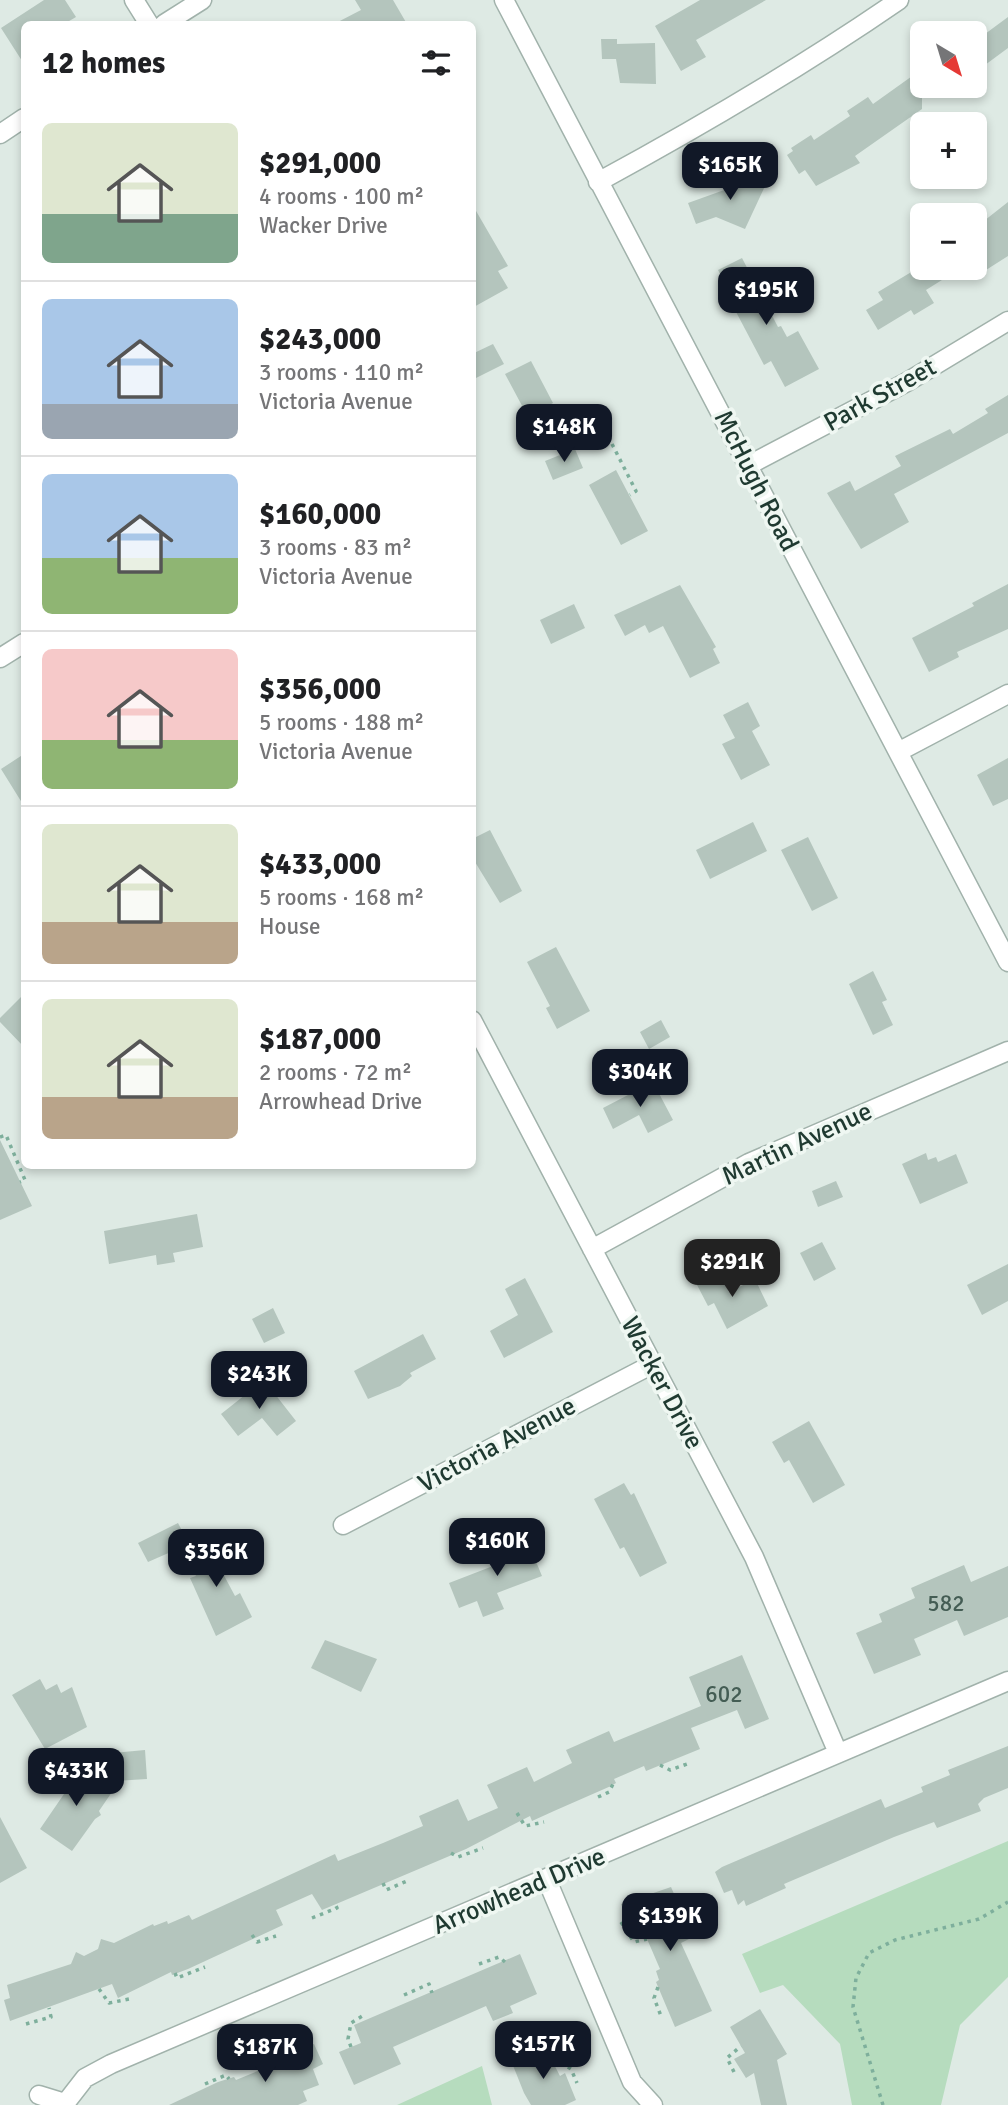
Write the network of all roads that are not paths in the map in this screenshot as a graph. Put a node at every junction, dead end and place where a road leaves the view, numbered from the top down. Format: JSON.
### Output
{"nodes":[{"id":1,"x":134,"y":0,"type":"edge"},
{"id":2,"x":202,"y":0,"type":"edge"},
{"id":3,"x":504,"y":0,"type":"edge"},
{"id":4,"x":899,"y":0,"type":"edge"},
{"id":5,"x":147,"y":21,"type":"edge"},
{"id":6,"x":169,"y":21,"type":"edge"},
{"id":7,"x":21,"y":120,"type":"edge"},
{"id":8,"x":0,"y":134,"type":"edge"},
{"id":9,"x":598,"y":182,"type":"junction"},
{"id":10,"x":1008,"y":321,"type":"edge"},
{"id":11,"x":749,"y":465,"type":"junction"},
{"id":12,"x":21,"y":645,"type":"edge"},
{"id":13,"x":0,"y":658,"type":"edge"},
{"id":14,"x":1008,"y":694,"type":"edge"},
{"id":15,"x":898,"y":752,"type":"junction"},
{"id":16,"x":1008,"y":962,"type":"edge"},
{"id":17,"x":476,"y":1028,"type":"edge"},
{"id":18,"x":1008,"y":1051,"type":"edge"},
{"id":19,"x":593,"y":1249,"type":"junction"},
{"id":20,"x":651,"y":1364,"type":"junction"},
{"id":21,"x":343,"y":1525,"type":"dead end"},
{"id":22,"x":1008,"y":1681,"type":"edge"},
{"id":23,"x":838,"y":1753,"type":"junction"},
{"id":24,"x":547,"y":1880,"type":"junction"},
{"id":25,"x":39,"y":2095,"type":"dead end"},
{"id":26,"x":64,"y":2104,"type":"edge"},
{"id":27,"x":653,"y":2105,"type":"edge"}],
"edges":[{"from":1,"to":5,"type":"street"},
{"from":2,"to":6,"type":"street"},
{"from":3,"to":9,"type":"street","name":"McHugh Road"},
{"from":4,"to":9,"type":"street"},
{"from":7,"to":8,"type":"street"},
{"from":9,"to":11,"type":"street","name":"McHugh Road"},
{"from":10,"to":11,"type":"street","name":"Park Street"},
{"from":11,"to":15,"type":"street","name":"McHugh Road"},
{"from":12,"to":13,"type":"street"},
{"from":14,"to":15,"type":"street"},
{"from":15,"to":16,"type":"street","name":"McHugh Road"},
{"from":17,"to":19,"type":"street","name":"Wacker Drive"},
{"from":18,"to":19,"type":"street","name":"Martin Avenue"},
{"from":19,"to":20,"type":"street","name":"Wacker Drive"},
{"from":20,"to":21,"type":"street","name":"Victoria Avenue"},
{"from":20,"to":23,"type":"street","name":"Wacker Drive"},
{"from":22,"to":23,"type":"street","name":"Arrowhead Drive"},
{"from":23,"to":24,"type":"street","name":"Arrowhead Drive"},
{"from":24,"to":26,"type":"street","name":"Arrowhead Drive"},
{"from":24,"to":27,"type":"street"},
{"from":25,"to":26,"type":"street","name":"Arrowhead Drive"}]}
